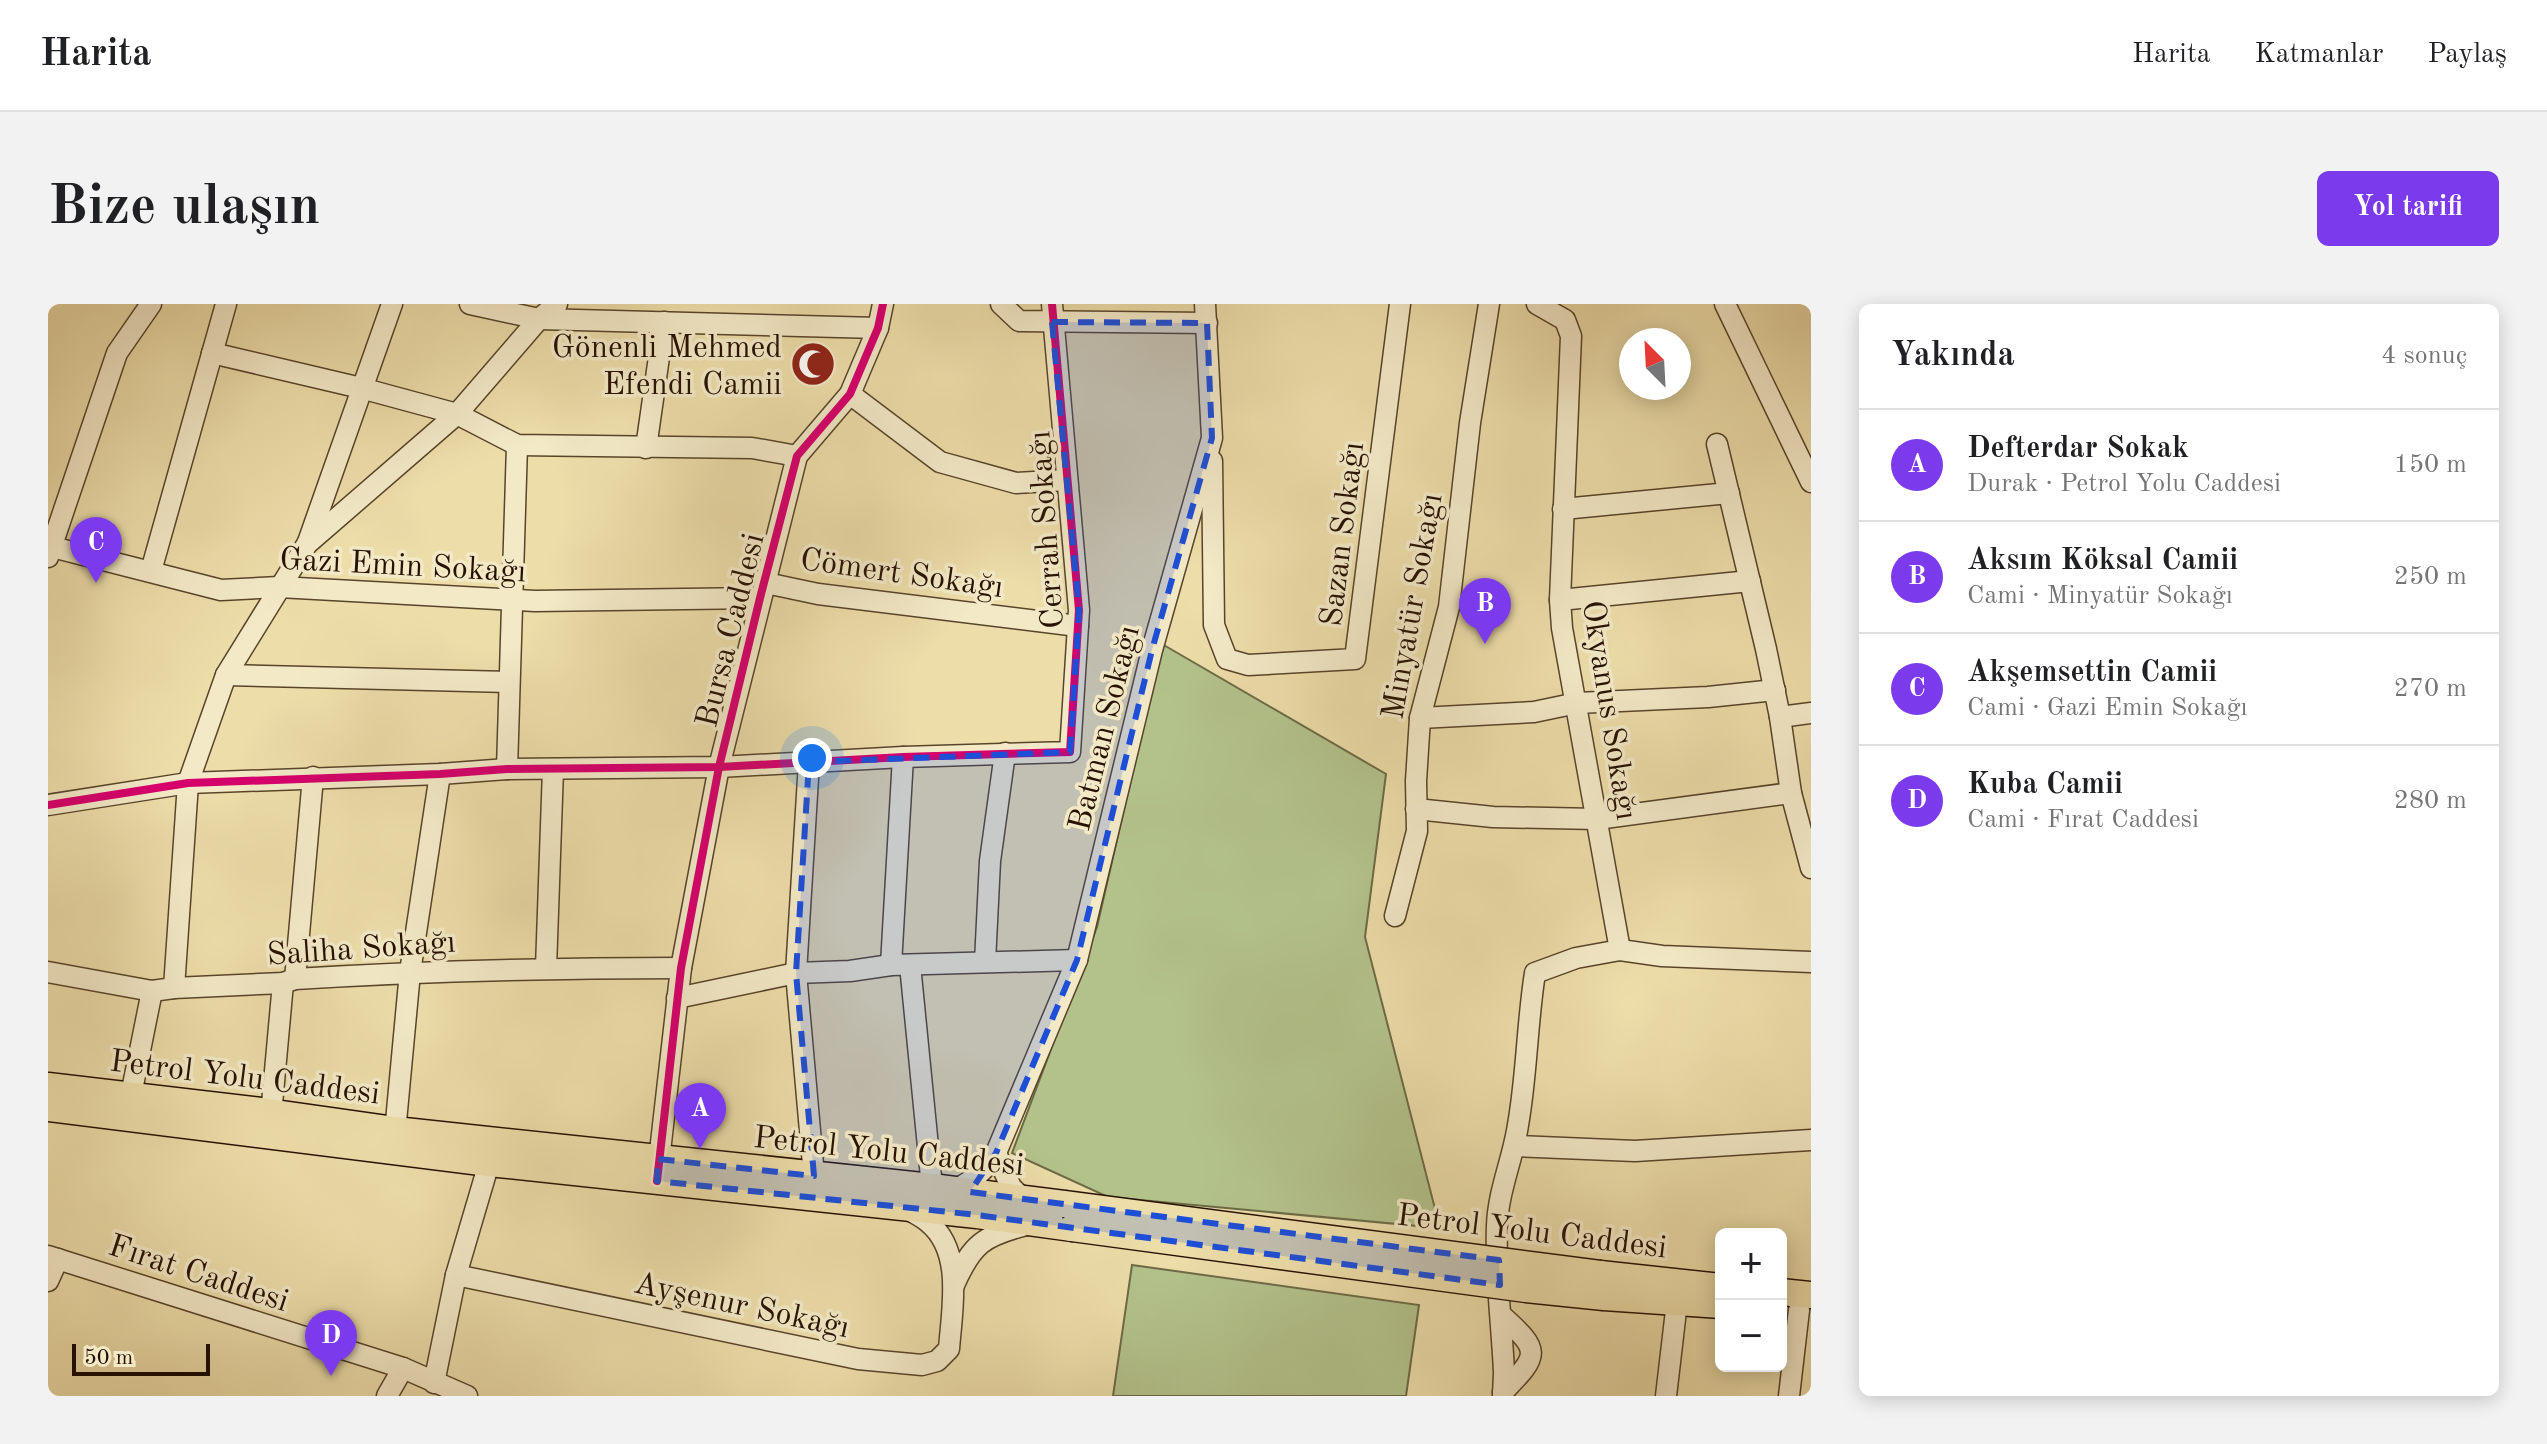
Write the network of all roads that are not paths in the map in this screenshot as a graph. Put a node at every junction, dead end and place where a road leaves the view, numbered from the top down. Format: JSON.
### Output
{"nodes":[{"id":1,"x":151,"y":304,"type":"edge"},
{"id":2,"x":226,"y":304,"type":"edge"},
{"id":3,"x":392,"y":304,"type":"edge"},
{"id":4,"x":557,"y":304,"type":"edge"},
{"id":5,"x":883,"y":304,"type":"edge"},
{"id":6,"x":1001,"y":304,"type":"edge"},
{"id":7,"x":1400,"y":304,"type":"edge"},
{"id":8,"x":1489,"y":304,"type":"edge"},
{"id":9,"x":1537,"y":304,"type":"edge"},
{"id":10,"x":1725,"y":304,"type":"edge"},
{"id":11,"x":474,"y":305,"type":"edge"},
{"id":12,"x":1052,"y":313,"type":"edge"},
{"id":13,"x":1206,"y":314,"type":"edge"},
{"id":14,"x":539,"y":319,"type":"junction"},
{"id":15,"x":664,"y":322,"type":"junction"},
{"id":16,"x":878,"y":328,"type":"junction"},
{"id":17,"x":212,"y":353,"type":"junction"},
{"id":18,"x":361,"y":388,"type":"junction"},
{"id":19,"x":850,"y":394,"type":"junction"},
{"id":20,"x":457,"y":414,"type":"junction"},
{"id":21,"x":1212,"y":438,"type":"junction"},
{"id":22,"x":1717,"y":444,"type":"dead end"},
{"id":23,"x":517,"y":445,"type":"junction"},
{"id":24,"x":646,"y":448,"type":"junction"},
{"id":25,"x":797,"y":456,"type":"junction"},
{"id":26,"x":1067,"y":480,"type":"junction"},
{"id":27,"x":1811,"y":482,"type":"edge"},
{"id":28,"x":1729,"y":493,"type":"junction"},
{"id":29,"x":1563,"y":509,"type":"junction"},
{"id":30,"x":307,"y":544,"type":"junction"},
{"id":31,"x":49,"y":550,"type":"edge"},
{"id":32,"x":151,"y":571,"type":"junction"},
{"id":33,"x":1750,"y":581,"type":"junction"},
{"id":34,"x":279,"y":587,"type":"junction"},
{"id":35,"x":763,"y":590,"type":"junction"},
{"id":36,"x":511,"y":599,"type":"junction"},
{"id":37,"x":1560,"y":600,"type":"junction"},
{"id":38,"x":1078,"y":626,"type":"junction"},
{"id":39,"x":226,"y":675,"type":"junction"},
{"id":40,"x":509,"y":682,"type":"junction"},
{"id":41,"x":1775,"y":690,"type":"junction"},
{"id":42,"x":1577,"y":703,"type":"junction"},
{"id":43,"x":1811,"y":713,"type":"edge"},
{"id":44,"x":1780,"y":717,"type":"junction"},
{"id":45,"x":1420,"y":718,"type":"junction"},
{"id":46,"x":1005,"y":753,"type":"junction"},
{"id":47,"x":903,"y":757,"type":"junction"},
{"id":48,"x":809,"y":762,"type":"junction"},
{"id":49,"x":719,"y":767,"type":"junction"},
{"id":50,"x":507,"y":769,"type":"junction"},
{"id":51,"x":553,"y":769,"type":"junction"},
{"id":52,"x":440,"y":774,"type":"junction"},
{"id":53,"x":313,"y":777,"type":"junction"},
{"id":54,"x":188,"y":783,"type":"junction"},
{"id":55,"x":1791,"y":793,"type":"junction"},
{"id":56,"x":48,"y":805,"type":"edge"},
{"id":57,"x":1416,"y":809,"type":"junction"},
{"id":58,"x":1597,"y":819,"type":"junction"},
{"id":59,"x":1811,"y":868,"type":"edge"},
{"id":60,"x":1395,"y":916,"type":"dead end"},
{"id":61,"x":1620,"y":950,"type":"junction"},
{"id":62,"x":1077,"y":960,"type":"junction"},
{"id":63,"x":985,"y":962,"type":"junction"},
{"id":64,"x":1811,"y":962,"type":"edge"},
{"id":65,"x":900,"y":965,"type":"junction"},
{"id":66,"x":546,"y":968,"type":"junction"},
{"id":67,"x":681,"y":968,"type":"junction"},
{"id":68,"x":48,"y":972,"type":"edge"},
{"id":69,"x":410,"y":972,"type":"junction"},
{"id":70,"x":796,"y":973,"type":"junction"},
{"id":71,"x":289,"y":981,"type":"junction"},
{"id":72,"x":174,"y":988,"type":"junction"},
{"id":73,"x":152,"y":991,"type":"junction"},
{"id":74,"x":677,"y":998,"type":"junction"},
{"id":75,"x":48,"y":1086,"type":"edge"},
{"id":76,"x":131,"y":1095,"type":"junction"},
{"id":77,"x":48,"y":1108,"type":"edge"},
{"id":78,"x":270,"y":1124,"type":"junction"},
{"id":79,"x":1811,"y":1140,"type":"edge"},
{"id":80,"x":394,"y":1141,"type":"junction"},
{"id":81,"x":1515,"y":1146,"type":"junction"},
{"id":82,"x":996,"y":1153,"type":"junction"},
{"id":83,"x":489,"y":1163,"type":"junction"},
{"id":84,"x":658,"y":1170,"type":"junction"},
{"id":85,"x":814,"y":1176,"type":"junction"},
{"id":86,"x":944,"y":1188,"type":"junction"},
{"id":87,"x":1023,"y":1199,"type":"junction"},
{"id":88,"x":904,"y":1207,"type":"junction"},
{"id":89,"x":1068,"y":1216,"type":"junction"},
{"id":90,"x":1035,"y":1223,"type":"junction"},
{"id":91,"x":53,"y":1257,"type":"edge"},
{"id":92,"x":456,"y":1275,"type":"junction"},
{"id":93,"x":48,"y":1281,"type":"edge"},
{"id":94,"x":954,"y":1285,"type":"junction"},
{"id":95,"x":1602,"y":1285,"type":"junction"},
{"id":96,"x":1715,"y":1287,"type":"edge"},
{"id":97,"x":1677,"y":1302,"type":"junction"},
{"id":98,"x":1797,"y":1304,"type":"edge"},
{"id":99,"x":1715,"y":1305,"type":"edge"},
{"id":100,"x":1501,"y":1315,"type":"junction"},
{"id":101,"x":403,"y":1368,"type":"junction"},
{"id":102,"x":434,"y":1383,"type":"junction"},
{"id":103,"x":1503,"y":1394,"type":"edge"},
{"id":104,"x":387,"y":1396,"type":"edge"},
{"id":105,"x":467,"y":1396,"type":"edge"},
{"id":106,"x":1666,"y":1396,"type":"edge"},
{"id":107,"x":1789,"y":1396,"type":"edge"}],
"edges":[{"from":1,"to":31,"type":"street"},
{"from":2,"to":17,"type":"street"},
{"from":3,"to":18,"type":"street"},
{"from":4,"to":14,"type":"street"},
{"from":5,"to":16,"type":"street","name":"Bursa Caddesi"},
{"from":6,"to":12,"type":"street"},
{"from":7,"to":21,"type":"street","name":"Sazan Sokağı"},
{"from":8,"to":45,"type":"street","name":"Minyatür Sokağı"},
{"from":9,"to":29,"type":"street","name":"Okyanus Sokağı"},
{"from":10,"to":27,"type":"street"},
{"from":11,"to":14,"type":"street"},
{"from":12,"to":13,"type":"street"},
{"from":12,"to":26,"type":"street","name":"Cerrah Sokağı"},
{"from":13,"to":21,"type":"street","name":"Batman Sokağı"},
{"from":14,"to":15,"type":"street"},
{"from":14,"to":20,"type":"street"},
{"from":15,"to":16,"type":"street"},
{"from":15,"to":24,"type":"street"},
{"from":16,"to":19,"type":"street","name":"Bursa Caddesi"},
{"from":17,"to":18,"type":"street"},
{"from":17,"to":32,"type":"street"},
{"from":18,"to":20,"type":"street"},
{"from":18,"to":30,"type":"street"},
{"from":19,"to":25,"type":"street","name":"Bursa Caddesi"},
{"from":19,"to":26,"type":"street"},
{"from":20,"to":23,"type":"street"},
{"from":20,"to":30,"type":"street"},
{"from":21,"to":62,"type":"street","name":"Batman Sokağı"},
{"from":22,"to":28,"type":"street"},
{"from":23,"to":24,"type":"street"},
{"from":23,"to":36,"type":"street"},
{"from":24,"to":25,"type":"street"},
{"from":25,"to":35,"type":"street","name":"Bursa Caddesi"},
{"from":26,"to":38,"type":"street","name":"Cerrah Sokağı"},
{"from":28,"to":29,"type":"street"},
{"from":28,"to":33,"type":"street"},
{"from":29,"to":37,"type":"street","name":"Okyanus Sokağı"},
{"from":30,"to":34,"type":"street"},
{"from":31,"to":32,"type":"street","name":"Gazi Emin Sokağı"},
{"from":32,"to":34,"type":"street","name":"Gazi Emin Sokağı"},
{"from":33,"to":37,"type":"street"},
{"from":33,"to":41,"type":"street"},
{"from":34,"to":36,"type":"street","name":"Gazi Emin Sokağı"},
{"from":34,"to":39,"type":"street"},
{"from":35,"to":36,"type":"street","name":"Gazi Emin Sokağı"},
{"from":35,"to":38,"type":"street","name":"Cömert Sokağı"},
{"from":35,"to":49,"type":"street","name":"Bursa Caddesi"},
{"from":36,"to":40,"type":"street"},
{"from":37,"to":42,"type":"street","name":"Okyanus Sokağı"},
{"from":38,"to":46,"type":"street","name":"Cerrah Sokağı"},
{"from":39,"to":40,"type":"street"},
{"from":39,"to":54,"type":"street"},
{"from":40,"to":50,"type":"street"},
{"from":41,"to":42,"type":"street"},
{"from":41,"to":44,"type":"street"},
{"from":42,"to":45,"type":"street"},
{"from":42,"to":58,"type":"street","name":"Okyanus Sokağı"},
{"from":43,"to":44,"type":"street"},
{"from":44,"to":55,"type":"street"},
{"from":45,"to":57,"type":"street","name":"Minyatür Sokağı"},
{"from":46,"to":47,"type":"street"},
{"from":46,"to":63,"type":"street"},
{"from":47,"to":48,"type":"street"},
{"from":47,"to":65,"type":"street"},
{"from":48,"to":49,"type":"street"},
{"from":48,"to":70,"type":"street"},
{"from":49,"to":51,"type":"street"},
{"from":49,"to":67,"type":"street","name":"Bursa Caddesi"},
{"from":50,"to":51,"type":"street"},
{"from":50,"to":52,"type":"street"},
{"from":51,"to":66,"type":"street"},
{"from":52,"to":53,"type":"street"},
{"from":52,"to":69,"type":"street"},
{"from":53,"to":54,"type":"street"},
{"from":53,"to":71,"type":"street"},
{"from":54,"to":56,"type":"street"},
{"from":54,"to":72,"type":"street"},
{"from":55,"to":58,"type":"street"},
{"from":55,"to":59,"type":"street"},
{"from":57,"to":58,"type":"street"},
{"from":57,"to":60,"type":"street","name":"Minyatür Sokağı"},
{"from":58,"to":61,"type":"street","name":"Okyanus Sokağı"},
{"from":61,"to":64,"type":"street"},
{"from":61,"to":81,"type":"street"},
{"from":62,"to":63,"type":"street"},
{"from":62,"to":82,"type":"street","name":"Batman Sokağı"},
{"from":63,"to":65,"type":"street"},
{"from":65,"to":70,"type":"street"},
{"from":65,"to":86,"type":"street"},
{"from":66,"to":67,"type":"street","name":"Saliha Sokağı"},
{"from":66,"to":69,"type":"street","name":"Saliha Sokağı"},
{"from":67,"to":74,"type":"street","name":"Bursa Caddesi"},
{"from":68,"to":73,"type":"street","name":"Saliha Sokağı"},
{"from":69,"to":71,"type":"street","name":"Saliha Sokağı"},
{"from":69,"to":80,"type":"street"},
{"from":70,"to":74,"type":"street"},
{"from":70,"to":85,"type":"street"},
{"from":71,"to":72,"type":"street","name":"Saliha Sokağı"},
{"from":71,"to":78,"type":"street"},
{"from":72,"to":73,"type":"street","name":"Saliha Sokağı"},
{"from":73,"to":76,"type":"street"},
{"from":74,"to":84,"type":"street","name":"Bursa Caddesi"},
{"from":75,"to":76,"type":"main road","name":"Petrol Yolu Caddesi"},
{"from":76,"to":78,"type":"main road","name":"Petrol Yolu Caddesi"},
{"from":77,"to":78,"type":"main road","name":"Petrol Yolu Caddesi"},
{"from":78,"to":80,"type":"main road","name":"Petrol Yolu Caddesi"},
{"from":79,"to":81,"type":"street"},
{"from":80,"to":83,"type":"main road","name":"Petrol Yolu Caddesi"},
{"from":80,"to":84,"type":"main road","name":"Petrol Yolu Caddesi"},
{"from":81,"to":100,"type":"street"},
{"from":82,"to":86,"type":"street","name":"Batman Sokağı"},
{"from":82,"to":87,"type":"street"},
{"from":83,"to":84,"type":"main road","name":"Petrol Yolu Caddesi"},
{"from":83,"to":92,"type":"street"},
{"from":84,"to":85,"type":"main road","name":"Petrol Yolu Caddesi"},
{"from":84,"to":88,"type":"main road","name":"Petrol Yolu Caddesi"},
{"from":85,"to":86,"type":"main road","name":"Petrol Yolu Caddesi"},
{"from":86,"to":87,"type":"main road","name":"Petrol Yolu Caddesi"},
{"from":87,"to":89,"type":"main road","name":"Petrol Yolu Caddesi"},
{"from":88,"to":90,"type":"main road","name":"Petrol Yolu Caddesi"},
{"from":88,"to":94,"type":"street"},
{"from":89,"to":90,"type":"main road","name":"Petrol Yolu Caddesi"},
{"from":89,"to":95,"type":"main road","name":"Petrol Yolu Caddesi","bridge":true},
{"from":90,"to":94,"type":"street"},
{"from":91,"to":93,"type":"street"},
{"from":91,"to":101,"type":"street","name":"Fırat Caddesi"},
{"from":92,"to":94,"type":"street","name":"Ayşenur Sokağı"},
{"from":92,"to":102,"type":"street"},
{"from":95,"to":96,"type":"main road","name":"Petrol Yolu Caddesi"},
{"from":95,"to":97,"type":"main road","name":"Petrol Yolu Caddesi"},
{"from":97,"to":99,"type":"main road","name":"Petrol Yolu Caddesi"},
{"from":97,"to":106,"type":"street"},
{"from":98,"to":107,"type":"street"},
{"from":100,"to":103,"type":"street"},
{"from":100,"to":103,"type":"street"},
{"from":101,"to":102,"type":"street","name":"Fırat Caddesi"},
{"from":101,"to":104,"type":"street"},
{"from":102,"to":105,"type":"street","name":"Fırat Caddesi"}]}
